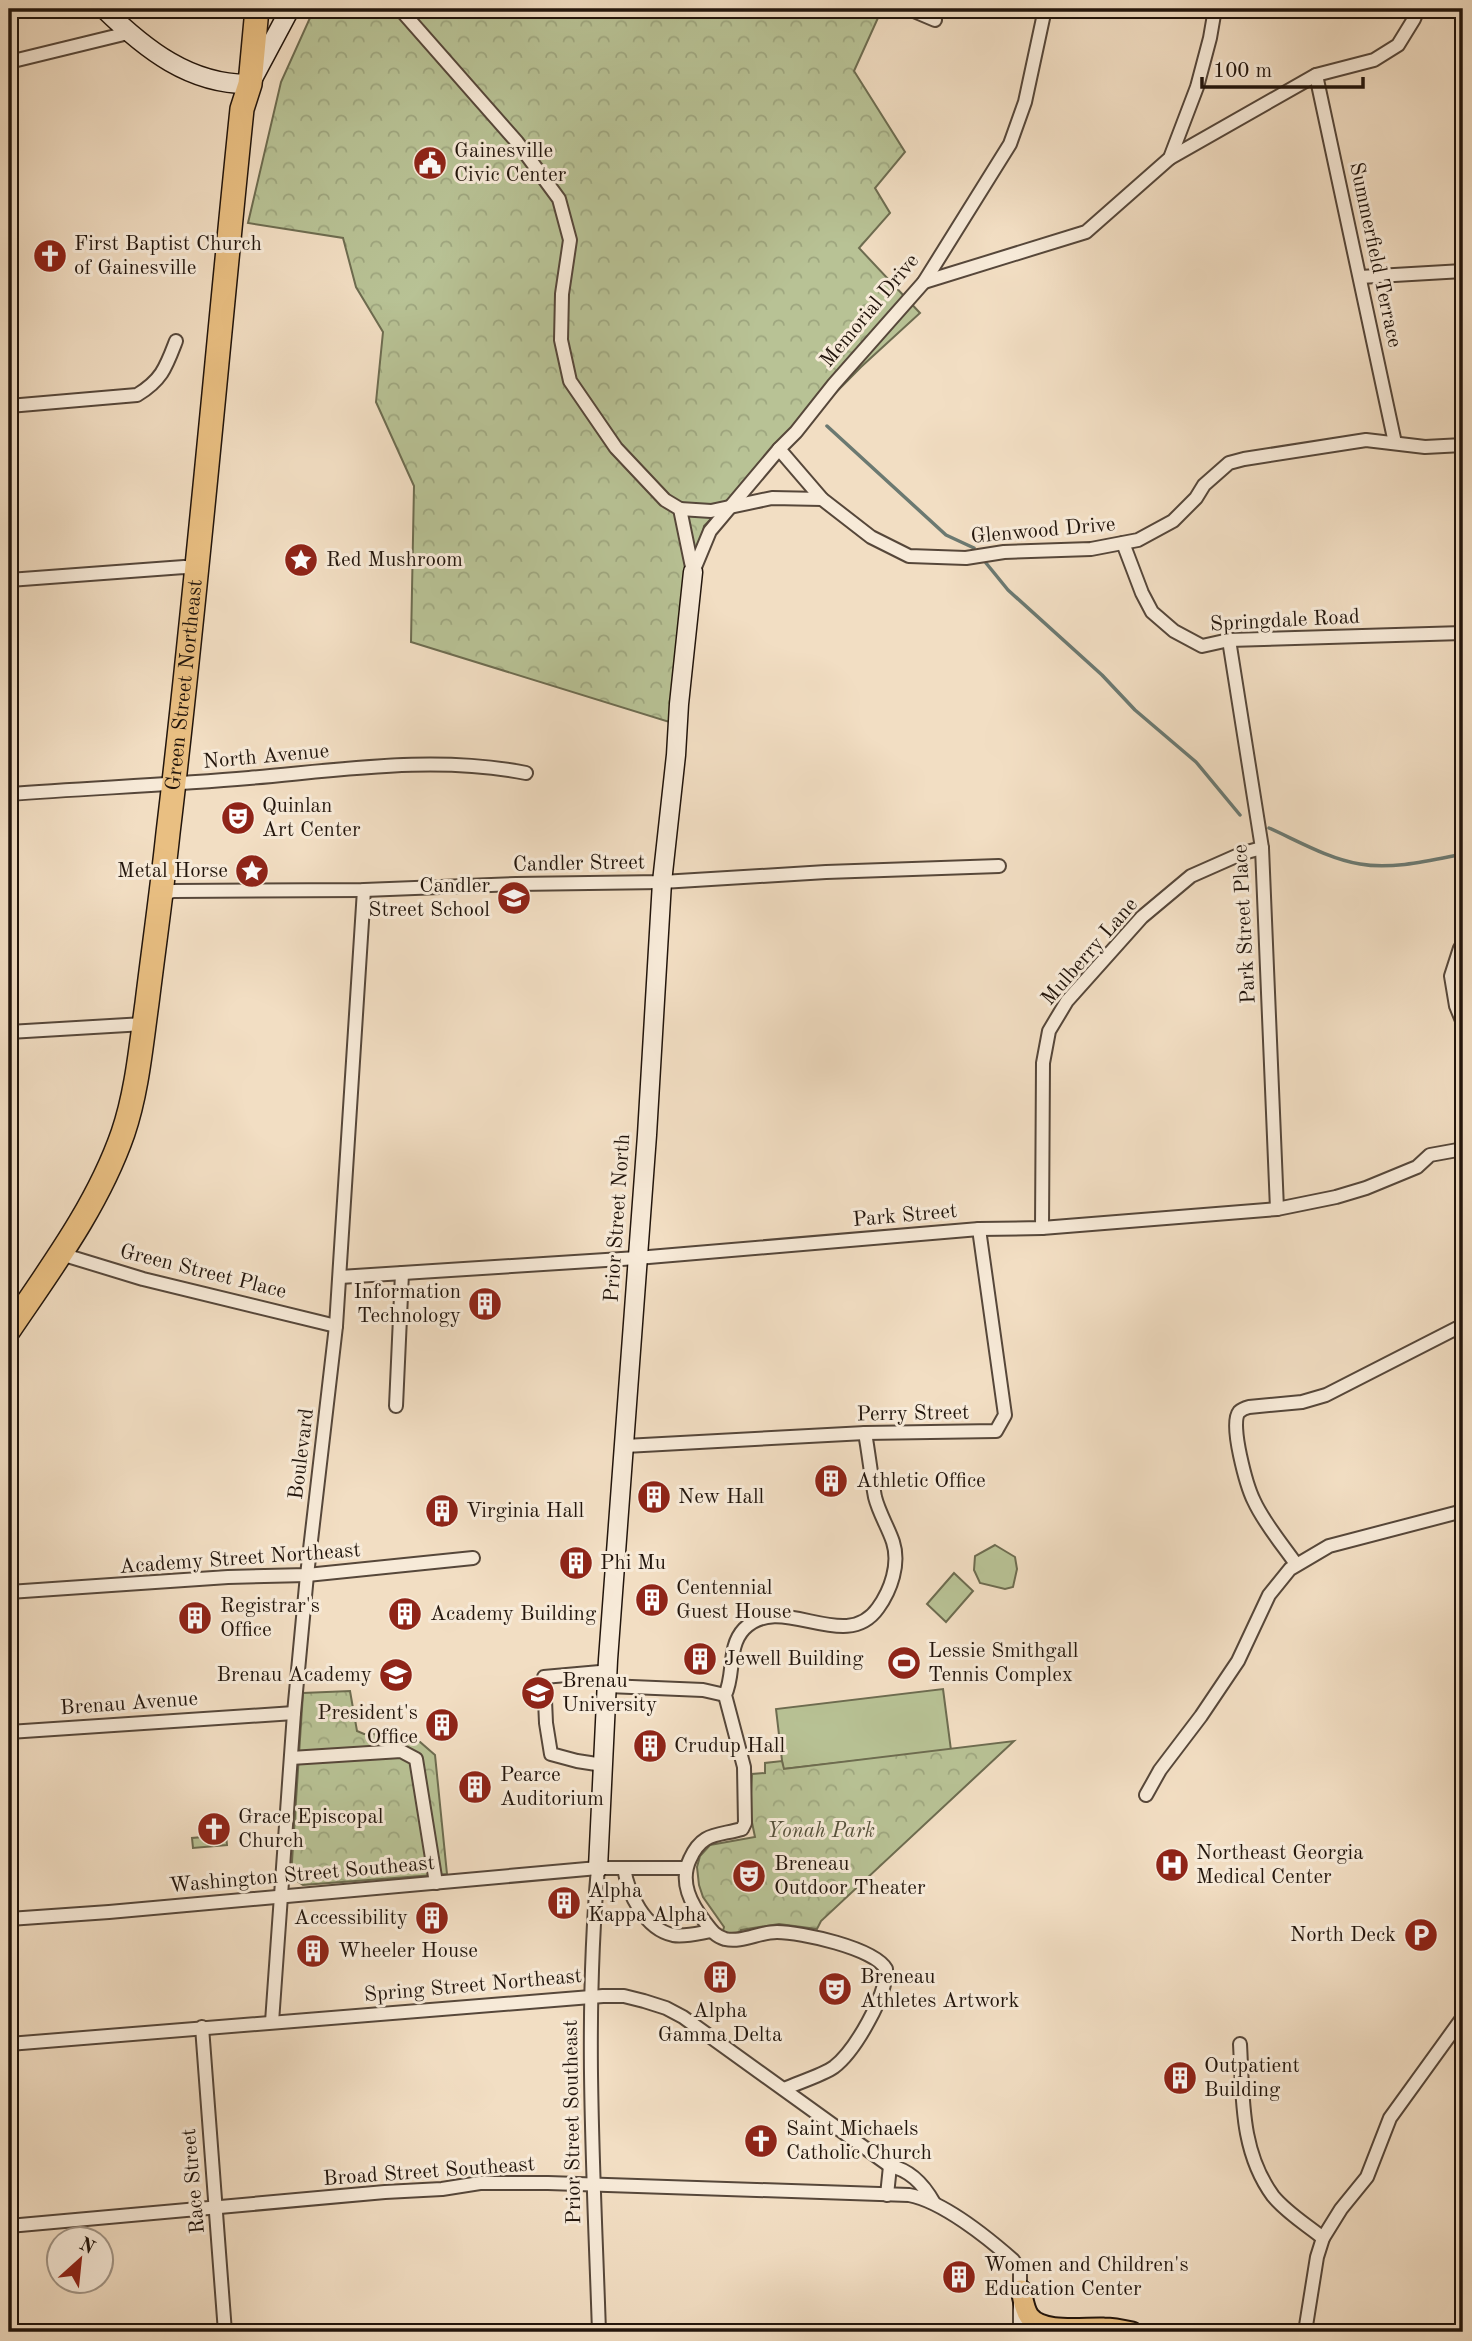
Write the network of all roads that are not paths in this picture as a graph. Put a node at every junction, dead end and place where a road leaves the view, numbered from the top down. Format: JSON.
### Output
{"nodes":[{"id":1,"x":104,"y":9,"type":"edge"},
{"id":2,"x":257,"y":9,"type":"edge"},
{"id":3,"x":290,"y":9,"type":"edge"},
{"id":4,"x":400,"y":9,"type":"edge"},
{"id":5,"x":909,"y":9,"type":"edge"},
{"id":6,"x":1045,"y":9,"type":"edge"},
{"id":7,"x":1215,"y":9,"type":"edge"},
{"id":8,"x":1418,"y":9,"type":"edge"},
{"id":9,"x":935,"y":20,"type":"dead end"},
{"id":10,"x":128,"y":33,"type":"junction"},
{"id":11,"x":9,"y":62,"type":"edge"},
{"id":12,"x":1316,"y":75,"type":"junction"},
{"id":13,"x":250,"y":84,"type":"junction"},
{"id":14,"x":1170,"y":158,"type":"junction"},
{"id":15,"x":1463,"y":271,"type":"edge"},
{"id":16,"x":1360,"y":277,"type":"junction"},
{"id":17,"x":924,"y":282,"type":"junction"},
{"id":18,"x":176,"y":341,"type":"dead end"},
{"id":19,"x":9,"y":406,"type":"edge"},
{"id":20,"x":1395,"y":443,"type":"junction"},
{"id":21,"x":1463,"y":445,"type":"edge"},
{"id":22,"x":779,"y":449,"type":"junction"},
{"id":23,"x":821,"y":499,"type":"junction"},
{"id":24,"x":680,"y":509,"type":"junction"},
{"id":25,"x":731,"y":509,"type":"junction"},
{"id":26,"x":1123,"y":543,"type":"junction"},
{"id":27,"x":197,"y":568,"type":"junction"},
{"id":28,"x":693,"y":572,"type":"junction"},
{"id":29,"x":9,"y":580,"type":"edge"},
{"id":30,"x":1463,"y":633,"type":"edge"},
{"id":31,"x":1230,"y":640,"type":"junction"},
{"id":32,"x":526,"y":773,"type":"dead end"},
{"id":33,"x":174,"y":784,"type":"junction"},
{"id":34,"x":9,"y":794,"type":"edge"},
{"id":35,"x":1262,"y":848,"type":"junction"},
{"id":36,"x":999,"y":866,"type":"dead end"},
{"id":37,"x":662,"y":882,"type":"junction"},
{"id":38,"x":365,"y":890,"type":"junction"},
{"id":39,"x":161,"y":895,"type":"junction"},
{"id":40,"x":1460,"y":948,"type":"dead end"},
{"id":41,"x":1463,"y":1023,"type":"edge"},
{"id":42,"x":144,"y":1024,"type":"junction"},
{"id":43,"x":9,"y":1032,"type":"edge"},
{"id":44,"x":1463,"y":1149,"type":"edge"},
{"id":45,"x":1277,"y":1209,"type":"junction"},
{"id":46,"x":1042,"y":1228,"type":"junction"},
{"id":47,"x":979,"y":1229,"type":"junction"},
{"id":48,"x":61,"y":1254,"type":"junction"},
{"id":49,"x":637,"y":1258,"type":"junction"},
{"id":50,"x":402,"y":1273,"type":"junction"},
{"id":51,"x":340,"y":1277,"type":"junction"},
{"id":52,"x":1463,"y":1325,"type":"edge"},
{"id":53,"x":336,"y":1326,"type":"junction"},
{"id":54,"x":9,"y":1330,"type":"edge"},
{"id":55,"x":396,"y":1406,"type":"dead end"},
{"id":56,"x":865,"y":1433,"type":"junction"},
{"id":57,"x":625,"y":1446,"type":"junction"},
{"id":58,"x":1463,"y":1511,"type":"edge"},
{"id":59,"x":473,"y":1558,"type":"dead end"},
{"id":60,"x":1296,"y":1564,"type":"junction"},
{"id":61,"x":307,"y":1575,"type":"junction"},
{"id":62,"x":9,"y":1592,"type":"edge"},
{"id":63,"x":608,"y":1680,"type":"junction"},
{"id":64,"x":725,"y":1695,"type":"junction"},
{"id":65,"x":294,"y":1713,"type":"junction"},
{"id":66,"x":9,"y":1732,"type":"edge"},
{"id":67,"x":291,"y":1758,"type":"junction"},
{"id":68,"x":603,"y":1765,"type":"junction"},
{"id":69,"x":1146,"y":1795,"type":"dead end"},
{"id":70,"x":597,"y":1868,"type":"junction"},
{"id":71,"x":624,"y":1868,"type":"junction"},
{"id":72,"x":686,"y":1868,"type":"junction"},
{"id":73,"x":436,"y":1883,"type":"junction"},
{"id":74,"x":280,"y":1895,"type":"junction"},
{"id":75,"x":9,"y":1919,"type":"edge"},
{"id":76,"x":711,"y":1931,"type":"junction"},
{"id":77,"x":590,"y":1997,"type":"junction"},
{"id":78,"x":1463,"y":2017,"type":"edge"},
{"id":79,"x":272,"y":2022,"type":"junction"},
{"id":80,"x":202,"y":2027,"type":"junction"},
{"id":81,"x":9,"y":2044,"type":"edge"},
{"id":82,"x":1240,"y":2044,"type":"dead end"},
{"id":83,"x":784,"y":2089,"type":"junction"},
{"id":84,"x":890,"y":2166,"type":"junction"},
{"id":85,"x":593,"y":2183,"type":"junction"},
{"id":86,"x":887,"y":2195,"type":"junction"},
{"id":87,"x":935,"y":2203,"type":"junction"},
{"id":88,"x":216,"y":2206,"type":"junction"},
{"id":89,"x":9,"y":2226,"type":"edge"},
{"id":90,"x":1323,"y":2238,"type":"junction"},
{"id":91,"x":1021,"y":2290,"type":"junction"},
{"id":92,"x":225,"y":2332,"type":"edge"},
{"id":93,"x":599,"y":2332,"type":"edge"},
{"id":94,"x":1020,"y":2332,"type":"edge"},
{"id":95,"x":1132,"y":2332,"type":"edge"},
{"id":96,"x":1305,"y":2332,"type":"edge"}],
"edges":[{"from":1,"to":10,"type":"street"},
{"from":2,"to":13,"type":"highway","name":"Green Street Northeast"},
{"from":3,"to":13,"type":"street"},
{"from":4,"to":24,"type":"street"},
{"from":5,"to":9,"type":"street"},
{"from":6,"to":17,"type":"street","name":"Memorial Drive"},
{"from":7,"to":14,"type":"street"},
{"from":8,"to":12,"type":"street"},
{"from":10,"to":11,"type":"street"},
{"from":10,"to":13,"type":"street"},
{"from":12,"to":14,"type":"street"},
{"from":12,"to":16,"type":"street","name":"Summerfield Terrace"},
{"from":13,"to":27,"type":"highway","name":"Green Street Northeast"},
{"from":14,"to":17,"type":"street"},
{"from":15,"to":16,"type":"street"},
{"from":16,"to":20,"type":"street","name":"Summerfield Terrace"},
{"from":17,"to":22,"type":"street","name":"Memorial Drive"},
{"from":18,"to":19,"type":"street"},
{"from":20,"to":21,"type":"street","name":"Glenwood Drive"},
{"from":20,"to":26,"type":"street","name":"Glenwood Drive"},
{"from":22,"to":23,"type":"street","name":"Glenwood Drive"},
{"from":22,"to":25,"type":"street","name":"Memorial Drive"},
{"from":23,"to":25,"type":"street"},
{"from":23,"to":26,"type":"street","name":"Glenwood Drive"},
{"from":24,"to":25,"type":"street"},
{"from":24,"to":28,"type":"street"},
{"from":25,"to":28,"type":"street","name":"Memorial Drive"},
{"from":26,"to":31,"type":"street","name":"Springdale Road"},
{"from":27,"to":29,"type":"street"},
{"from":27,"to":33,"type":"highway","name":"Green Street Northeast"},
{"from":28,"to":37,"type":"street","name":"Prior Street North"},
{"from":30,"to":31,"type":"street","name":"Springdale Road"},
{"from":31,"to":35,"type":"street","name":"Park Street Place"},
{"from":32,"to":33,"type":"street","name":"North Avenue"},
{"from":33,"to":34,"type":"street","name":"North Avenue"},
{"from":33,"to":39,"type":"highway","name":"Green Street Northeast"},
{"from":35,"to":45,"type":"street","name":"Park Street Place"},
{"from":35,"to":46,"type":"street","name":"Mulberry Lane"},
{"from":36,"to":37,"type":"street","name":"Candler Street"},
{"from":37,"to":38,"type":"street","name":"Candler Street"},
{"from":37,"to":49,"type":"street","name":"Prior Street North"},
{"from":38,"to":39,"type":"street","name":"Candler Street"},
{"from":38,"to":51,"type":"street","name":"Boulevard"},
{"from":39,"to":42,"type":"highway","name":"Green Street Northeast"},
{"from":40,"to":41,"type":"street"},
{"from":42,"to":43,"type":"street"},
{"from":42,"to":48,"type":"highway","name":"Green Street Northeast"},
{"from":44,"to":45,"type":"street","name":"Park Street"},
{"from":45,"to":46,"type":"street","name":"Park Street"},
{"from":46,"to":47,"type":"street","name":"Park Street"},
{"from":47,"to":49,"type":"street","name":"Park Street"},
{"from":47,"to":56,"type":"street","name":"Perry Street"},
{"from":48,"to":53,"type":"street","name":"Green Street Place"},
{"from":48,"to":54,"type":"highway","name":"Green Street Northeast"},
{"from":49,"to":50,"type":"street","name":"Park Street"},
{"from":49,"to":57,"type":"street","name":"Prior Street North"},
{"from":50,"to":51,"type":"street","name":"Park Street"},
{"from":50,"to":55,"type":"street"},
{"from":51,"to":53,"type":"street","name":"Boulevard"},
{"from":52,"to":60,"type":"street"},
{"from":53,"to":61,"type":"street","name":"Boulevard"},
{"from":56,"to":57,"type":"street","name":"Perry Street"},
{"from":56,"to":64,"type":"street"},
{"from":57,"to":63,"type":"street","name":"Prior Street North"},
{"from":58,"to":60,"type":"street"},
{"from":59,"to":61,"type":"street","name":"Academy Street Northeast"},
{"from":60,"to":69,"type":"street"},
{"from":61,"to":62,"type":"street","name":"Academy Street Northeast"},
{"from":61,"to":65,"type":"street","name":"Boulevard"},
{"from":63,"to":64,"type":"street"},
{"from":63,"to":68,"type":"street","name":"Prior Street North"},
{"from":63,"to":68,"type":"street"},
{"from":64,"to":72,"type":"street"},
{"from":65,"to":66,"type":"street","name":"Brenau Avenue"},
{"from":65,"to":67,"type":"street","name":"Boulevard"},
{"from":67,"to":73,"type":"street"},
{"from":67,"to":74,"type":"street","name":"Boulevard"},
{"from":68,"to":70,"type":"street","name":"Prior Street North"},
{"from":70,"to":71,"type":"street","name":"Washington Street Southeast"},
{"from":70,"to":73,"type":"street","name":"Washington Street Southeast"},
{"from":70,"to":77,"type":"street","name":"Prior Street Southeast"},
{"from":71,"to":72,"type":"street","name":"Washington Street Southeast"},
{"from":71,"to":76,"type":"street"},
{"from":72,"to":76,"type":"street"},
{"from":73,"to":74,"type":"street","name":"Washington Street Southeast"},
{"from":74,"to":75,"type":"street","name":"Washington Street Southeast"},
{"from":74,"to":79,"type":"street","name":"Boulevard"},
{"from":76,"to":83,"type":"street"},
{"from":77,"to":79,"type":"street","name":"Spring Street Northeast"},
{"from":77,"to":83,"type":"street","name":"Spring Street Northeast"},
{"from":77,"to":85,"type":"street","name":"Prior Street Southeast"},
{"from":78,"to":90,"type":"street"},
{"from":79,"to":80,"type":"street","name":"Spring Street Northeast"},
{"from":80,"to":81,"type":"street","name":"Spring Street Northeast"},
{"from":80,"to":88,"type":"street","name":"Race Street"},
{"from":82,"to":90,"type":"street"},
{"from":83,"to":84,"type":"street","name":"Spring Street Northeast"},
{"from":84,"to":86,"type":"street"},
{"from":84,"to":87,"type":"street","name":"Spring Street Northeast"},
{"from":85,"to":86,"type":"street","name":"Broad Street Southeast"},
{"from":85,"to":88,"type":"street","name":"Broad Street Southeast"},
{"from":85,"to":93,"type":"street","name":"Prior Street Southeast"},
{"from":86,"to":87,"type":"street","name":"Broad Street Southeast"},
{"from":87,"to":91,"type":"street","name":"Spring Street Northeast"},
{"from":88,"to":89,"type":"street","name":"Broad Street Southeast"},
{"from":88,"to":92,"type":"street","name":"Race Street"},
{"from":90,"to":96,"type":"street"},
{"from":91,"to":94,"type":"street","name":"Spring Street Northeast"},
{"from":91,"to":95,"type":"main road"}]}
